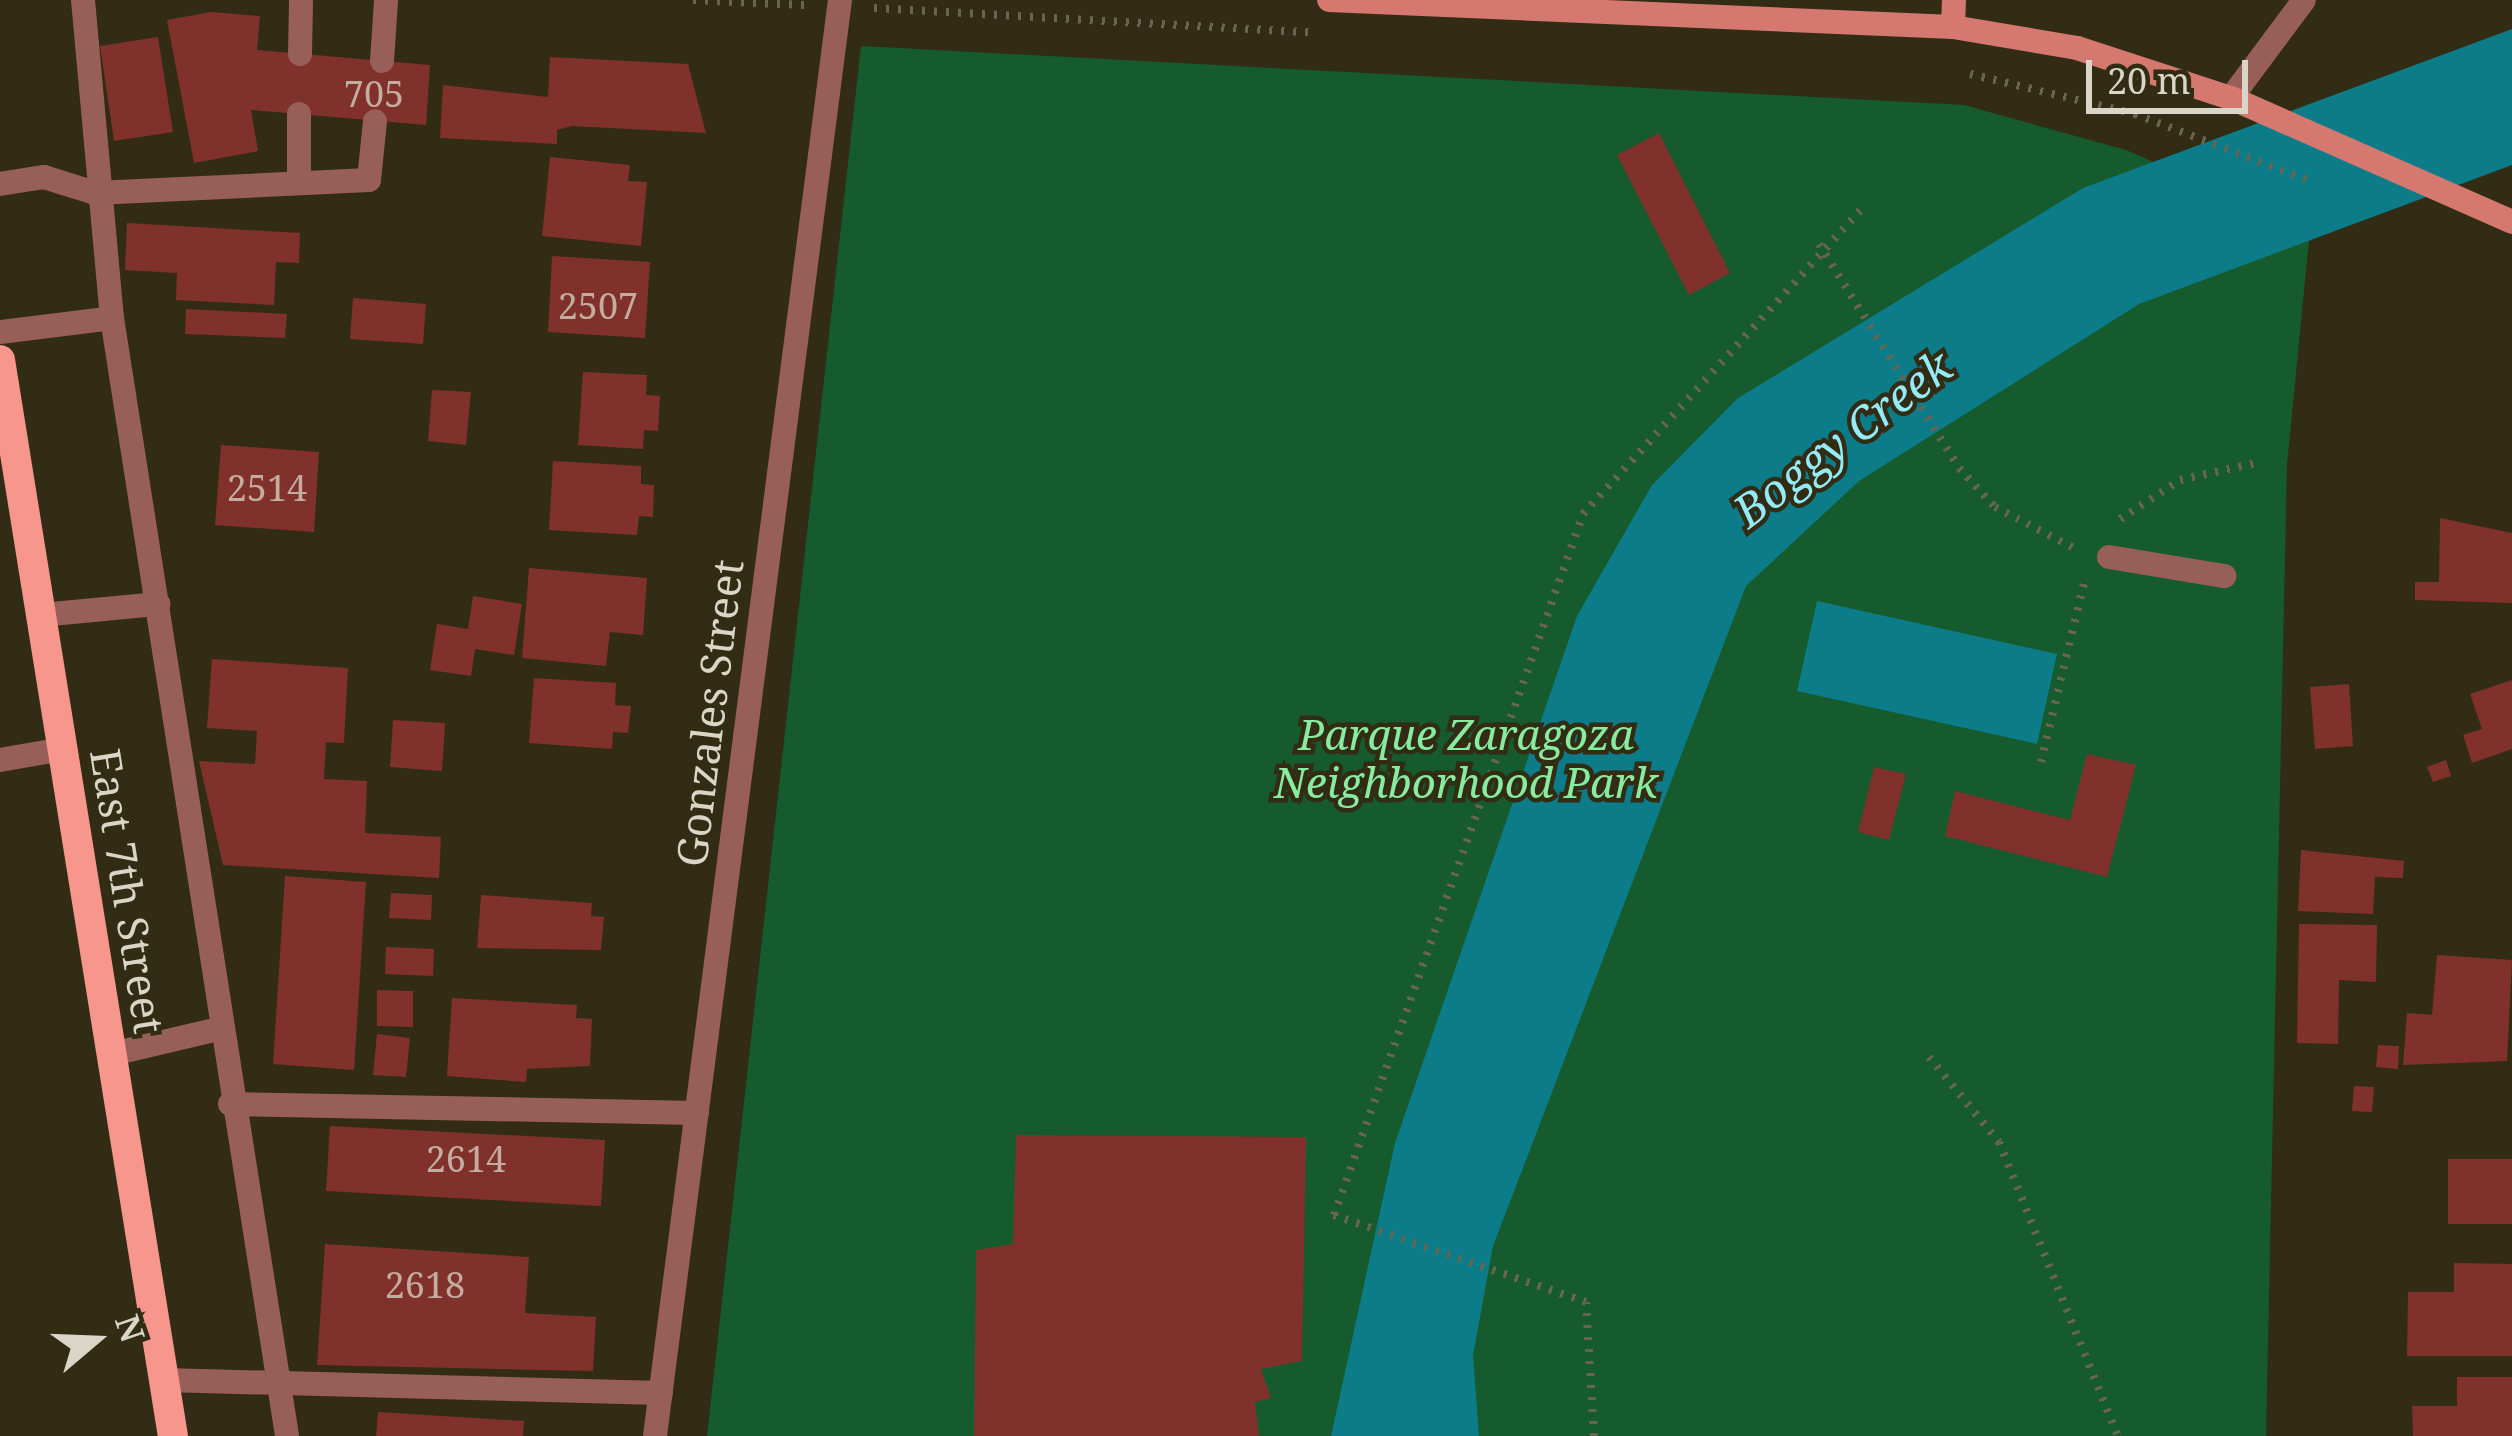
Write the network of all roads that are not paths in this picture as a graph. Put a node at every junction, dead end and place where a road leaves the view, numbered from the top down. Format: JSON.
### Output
{"nodes":[{"id":1,"x":82,"y":0,"type":"edge"},
{"id":2,"x":301,"y":0,"type":"edge"},
{"id":3,"x":386,"y":0,"type":"edge"},
{"id":4,"x":840,"y":0,"type":"edge"},
{"id":5,"x":1329,"y":0,"type":"edge"},
{"id":6,"x":1954,"y":0,"type":"edge"},
{"id":7,"x":2305,"y":0,"type":"edge"},
{"id":8,"x":1953,"y":27,"type":"junction"},
{"id":9,"x":299,"y":54,"type":"dead end"},
{"id":10,"x":382,"y":61,"type":"dead end"},
{"id":11,"x":2231,"y":98,"type":"junction"},
{"id":12,"x":299,"y":114,"type":"dead end"},
{"id":13,"x":375,"y":121,"type":"dead end"},
{"id":14,"x":298,"y":182,"type":"junction"},
{"id":15,"x":0,"y":184,"type":"edge"},
{"id":16,"x":95,"y":193,"type":"junction"},
{"id":17,"x":2512,"y":222,"type":"edge"},
{"id":18,"x":112,"y":318,"type":"junction"},
{"id":19,"x":0,"y":332,"type":"edge"},
{"id":20,"x":0,"y":360,"type":"edge"},
{"id":21,"x":2109,"y":557,"type":"road end"},
{"id":22,"x":2224,"y":576,"type":"dead end"},
{"id":23,"x":158,"y":604,"type":"junction"},
{"id":24,"x":41,"y":615,"type":"junction"},
{"id":25,"x":63,"y":749,"type":"junction"},
{"id":26,"x":0,"y":760,"type":"edge"},
{"id":27,"x":218,"y":1029,"type":"junction"},
{"id":28,"x":112,"y":1054,"type":"junction"},
{"id":29,"x":230,"y":1104,"type":"junction"},
{"id":30,"x":697,"y":1113,"type":"junction"},
{"id":31,"x":276,"y":1378,"type":"junction"},
{"id":32,"x":164,"y":1380,"type":"junction"},
{"id":33,"x":661,"y":1393,"type":"junction"},
{"id":34,"x":173,"y":1436,"type":"edge"},
{"id":35,"x":287,"y":1436,"type":"edge"},
{"id":36,"x":656,"y":1436,"type":"edge"}],
"edges":[{"from":1,"to":16,"type":"street"},
{"from":2,"to":9,"type":"street"},
{"from":3,"to":10,"type":"street"},
{"from":4,"to":30,"type":"street","name":"Gonzales Street"},
{"from":5,"to":8,"type":"street"},
{"from":6,"to":8,"type":"street"},
{"from":7,"to":11,"type":"street"},
{"from":8,"to":11,"type":"street"},
{"from":11,"to":17,"type":"street"},
{"from":12,"to":14,"type":"street"},
{"from":13,"to":14,"type":"street"},
{"from":14,"to":16,"type":"street"},
{"from":15,"to":16,"type":"street"},
{"from":16,"to":18,"type":"street"},
{"from":18,"to":19,"type":"street"},
{"from":18,"to":23,"type":"street"},
{"from":20,"to":24,"type":"main road","name":"East 7th Street"},
{"from":21,"to":22,"type":"street"},
{"from":23,"to":24,"type":"street"},
{"from":23,"to":27,"type":"street"},
{"from":24,"to":25,"type":"main road","name":"East 7th Street"},
{"from":25,"to":26,"type":"street"},
{"from":25,"to":28,"type":"main road","name":"East 7th Street"},
{"from":27,"to":28,"type":"street"},
{"from":27,"to":29,"type":"street"},
{"from":28,"to":32,"type":"main road","name":"East 7th Street"},
{"from":29,"to":30,"type":"street"},
{"from":29,"to":31,"type":"street"},
{"from":30,"to":33,"type":"street","name":"Gonzales Street"},
{"from":31,"to":32,"type":"street"},
{"from":31,"to":33,"type":"street"},
{"from":31,"to":35,"type":"street"},
{"from":32,"to":34,"type":"main road","name":"East 7th Street"},
{"from":33,"to":36,"type":"street","name":"Gonzales Street"}]}
